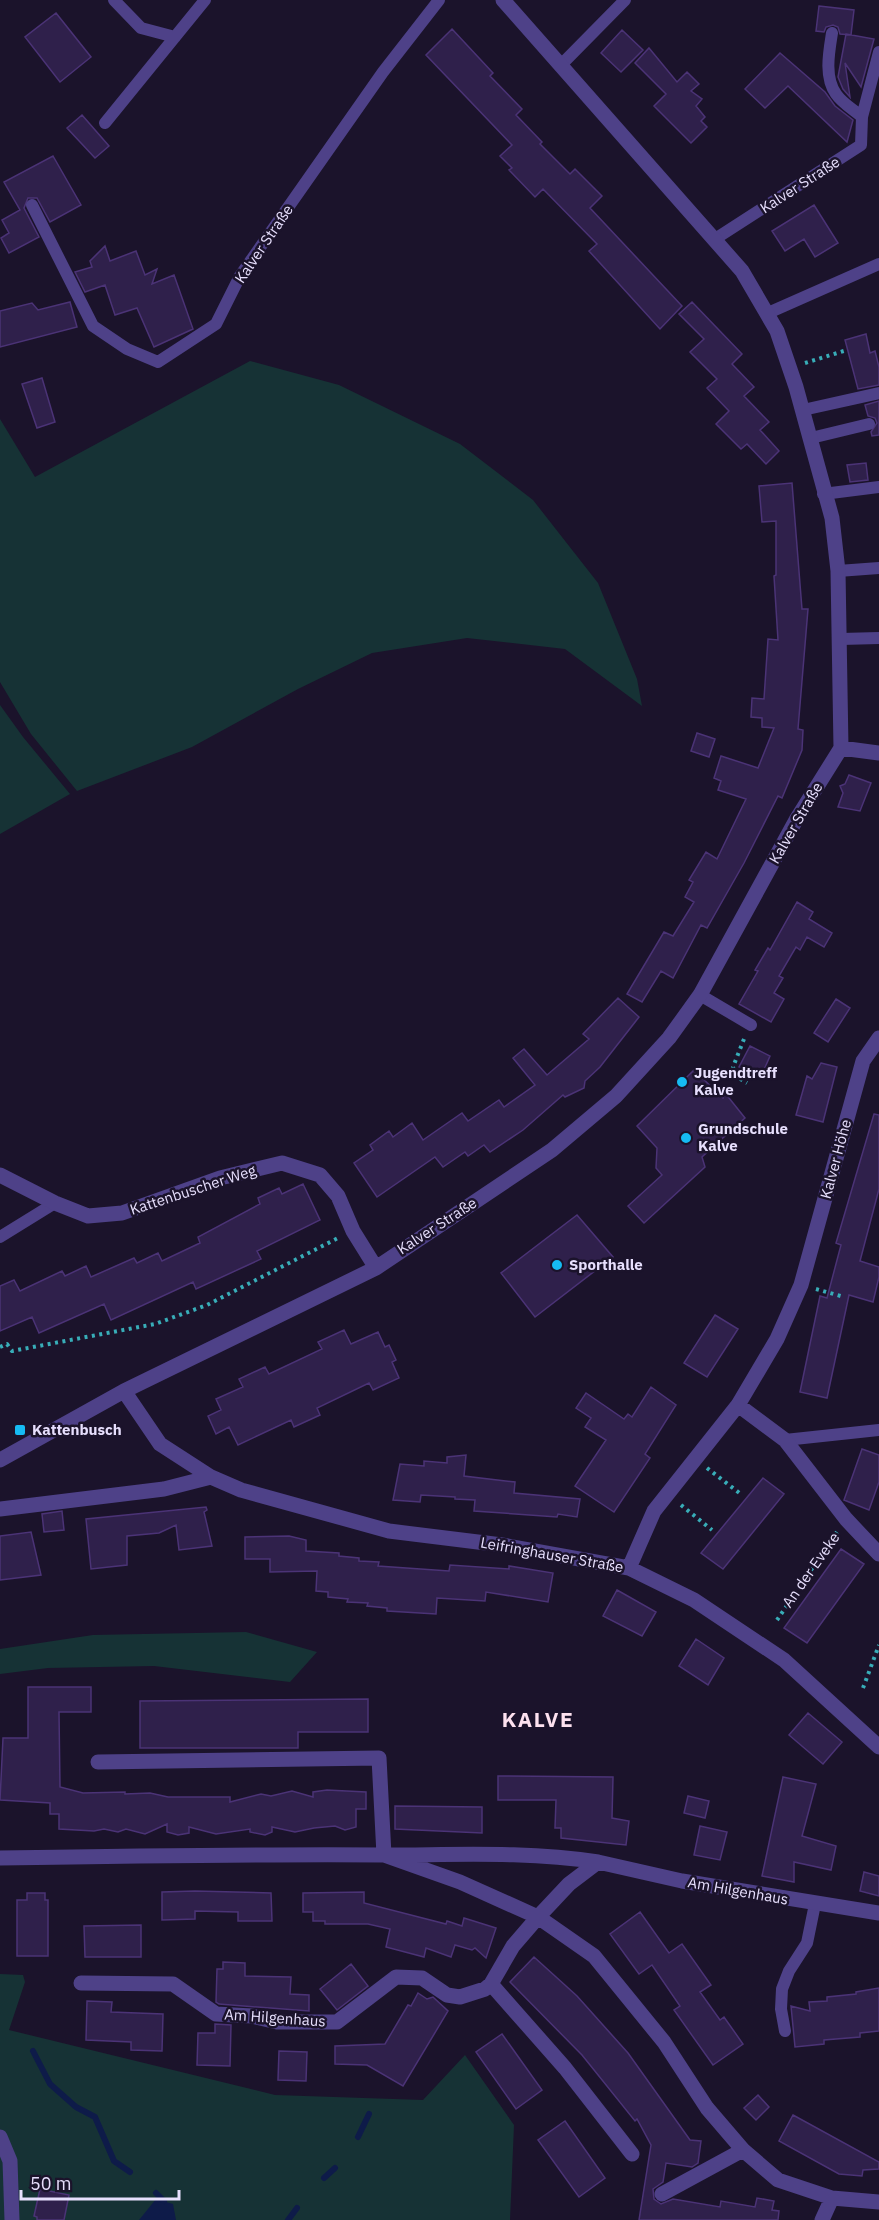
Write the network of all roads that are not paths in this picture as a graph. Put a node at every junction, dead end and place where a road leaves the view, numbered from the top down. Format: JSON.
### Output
{"nodes":[{"id":1,"x":114,"y":0,"type":"edge"},
{"id":2,"x":205,"y":0,"type":"edge"},
{"id":3,"x":439,"y":0,"type":"edge"},
{"id":4,"x":502,"y":0,"type":"edge"},
{"id":5,"x":625,"y":0,"type":"edge"},
{"id":6,"x":832,"y":33,"type":"dead end"},
{"id":7,"x":175,"y":37,"type":"junction"},
{"id":8,"x":879,"y":52,"type":"edge"},
{"id":9,"x":560,"y":66,"type":"junction"},
{"id":10,"x":862,"y":117,"type":"junction"},
{"id":11,"x":105,"y":123,"type":"dead end"},
{"id":12,"x":32,"y":205,"type":"dead end"},
{"id":13,"x":715,"y":239,"type":"junction"},
{"id":14,"x":879,"y":264,"type":"edge"},
{"id":15,"x":768,"y":313,"type":"junction"},
{"id":16,"x":879,"y":393,"type":"edge"},
{"id":17,"x":802,"y":410,"type":"junction"},
{"id":18,"x":869,"y":424,"type":"dead end"},
{"id":19,"x":811,"y":438,"type":"junction"},
{"id":20,"x":879,"y":487,"type":"edge"},
{"id":21,"x":823,"y":494,"type":"junction"},
{"id":22,"x":879,"y":568,"type":"edge"},
{"id":23,"x":838,"y":571,"type":"junction"},
{"id":24,"x":879,"y":638,"type":"edge"},
{"id":25,"x":841,"y":639,"type":"junction"},
{"id":26,"x":841,"y":748,"type":"junction"},
{"id":27,"x":879,"y":753,"type":"edge"},
{"id":28,"x":700,"y":994,"type":"junction"},
{"id":29,"x":751,"y":1025,"type":"road end"},
{"id":30,"x":879,"y":1038,"type":"edge"},
{"id":31,"x":0,"y":1174,"type":"edge"},
{"id":32,"x":55,"y":1203,"type":"junction"},
{"id":33,"x":0,"y":1237,"type":"edge"},
{"id":34,"x":376,"y":1268,"type":"junction"},
{"id":35,"x":124,"y":1391,"type":"junction"},
{"id":36,"x":738,"y":1405,"type":"junction"},
{"id":37,"x":879,"y":1430,"type":"edge"},
{"id":38,"x":784,"y":1440,"type":"junction"},
{"id":39,"x":0,"y":1460,"type":"edge"},
{"id":40,"x":211,"y":1477,"type":"junction"},
{"id":41,"x":0,"y":1509,"type":"edge"},
{"id":42,"x":879,"y":1554,"type":"edge"},
{"id":43,"x":629,"y":1568,"type":"junction"},
{"id":44,"x":879,"y":1747,"type":"edge"},
{"id":45,"x":98,"y":1762,"type":"dead end"},
{"id":46,"x":384,"y":1855,"type":"junction"},
{"id":47,"x":0,"y":1858,"type":"edge"},
{"id":48,"x":598,"y":1862,"type":"junction"},
{"id":49,"x":815,"y":1904,"type":"junction"},
{"id":50,"x":879,"y":1913,"type":"edge"},
{"id":51,"x":538,"y":1917,"type":"junction"},
{"id":52,"x":81,"y":1983,"type":"dead end"},
{"id":53,"x":491,"y":1984,"type":"junction"},
{"id":54,"x":785,"y":2031,"type":"dead end"},
{"id":55,"x":0,"y":2137,"type":"edge"},
{"id":56,"x":743,"y":2150,"type":"junction"},
{"id":57,"x":632,"y":2154,"type":"dead end"},
{"id":58,"x":662,"y":2194,"type":"dead end"},
{"id":59,"x":832,"y":2198,"type":"junction"},
{"id":60,"x":879,"y":2202,"type":"edge"},
{"id":61,"x":12,"y":2220,"type":"edge"},
{"id":62,"x":822,"y":2220,"type":"edge"}],
"edges":[{"from":1,"to":7,"type":"lane"},
{"from":2,"to":7,"type":"lane"},
{"from":3,"to":12,"type":"lane","name":"Kalver Straße"},
{"from":4,"to":9,"type":"street"},
{"from":5,"to":9,"type":"lane"},
{"from":6,"to":10,"type":"lane"},
{"from":7,"to":11,"type":"lane"},
{"from":8,"to":10,"type":"lane","name":"Kalver Straße"},
{"from":9,"to":13,"type":"street"},
{"from":10,"to":13,"type":"lane","name":"Kalver Straße"},
{"from":13,"to":15,"type":"street"},
{"from":14,"to":15,"type":"lane"},
{"from":15,"to":17,"type":"street"},
{"from":16,"to":17,"type":"lane"},
{"from":17,"to":19,"type":"street"},
{"from":18,"to":19,"type":"lane"},
{"from":19,"to":21,"type":"street"},
{"from":20,"to":21,"type":"lane"},
{"from":21,"to":23,"type":"street"},
{"from":22,"to":23,"type":"lane"},
{"from":23,"to":25,"type":"street"},
{"from":24,"to":25,"type":"lane"},
{"from":25,"to":26,"type":"street"},
{"from":26,"to":27,"type":"street"},
{"from":26,"to":28,"type":"street","name":"Kalver Straße"},
{"from":28,"to":29,"type":"lane"},
{"from":28,"to":34,"type":"street","name":"Kalver Straße"},
{"from":30,"to":36,"type":"street","name":"Kalver Höhe"},
{"from":31,"to":32,"type":"street","name":"Kattenbuscher Weg"},
{"from":32,"to":33,"type":"lane"},
{"from":32,"to":34,"type":"street","name":"Kattenbuscher Weg"},
{"from":34,"to":35,"type":"street","name":"Kalver Straße"},
{"from":35,"to":39,"type":"street"},
{"from":35,"to":40,"type":"street","name":"Leifringhauser Straße"},
{"from":36,"to":38,"type":"street","name":"An der Eveke"},
{"from":36,"to":43,"type":"street","name":"Kalver Höhe"},
{"from":37,"to":38,"type":"lane"},
{"from":38,"to":42,"type":"street","name":"An der Eveke"},
{"from":40,"to":41,"type":"street"},
{"from":40,"to":43,"type":"street","name":"Leifringhauser Straße"},
{"from":43,"to":44,"type":"street","name":"Leifringhauser Straße"},
{"from":45,"to":46,"type":"street"},
{"from":46,"to":47,"type":"street","name":"Am Hilgenhaus"},
{"from":46,"to":48,"type":"street","name":"Am Hilgenhaus"},
{"from":46,"to":51,"type":"street","name":"Am Hilgenhaus"},
{"from":48,"to":49,"type":"street","name":"Am Hilgenhaus"},
{"from":48,"to":51,"type":"street"},
{"from":49,"to":50,"type":"street","name":"Am Hilgenhaus"},
{"from":49,"to":54,"type":"lane"},
{"from":51,"to":53,"type":"street"},
{"from":51,"to":56,"type":"street","name":"Am Hilgenhaus"},
{"from":52,"to":53,"type":"street","name":"Am Hilgenhaus"},
{"from":53,"to":57,"type":"street"},
{"from":55,"to":61,"type":"street"},
{"from":56,"to":58,"type":"street"},
{"from":56,"to":59,"type":"street","name":"Am Hilgenhaus"},
{"from":59,"to":60,"type":"street","name":"Am Hilgenhaus"},
{"from":59,"to":62,"type":"street"}]}
